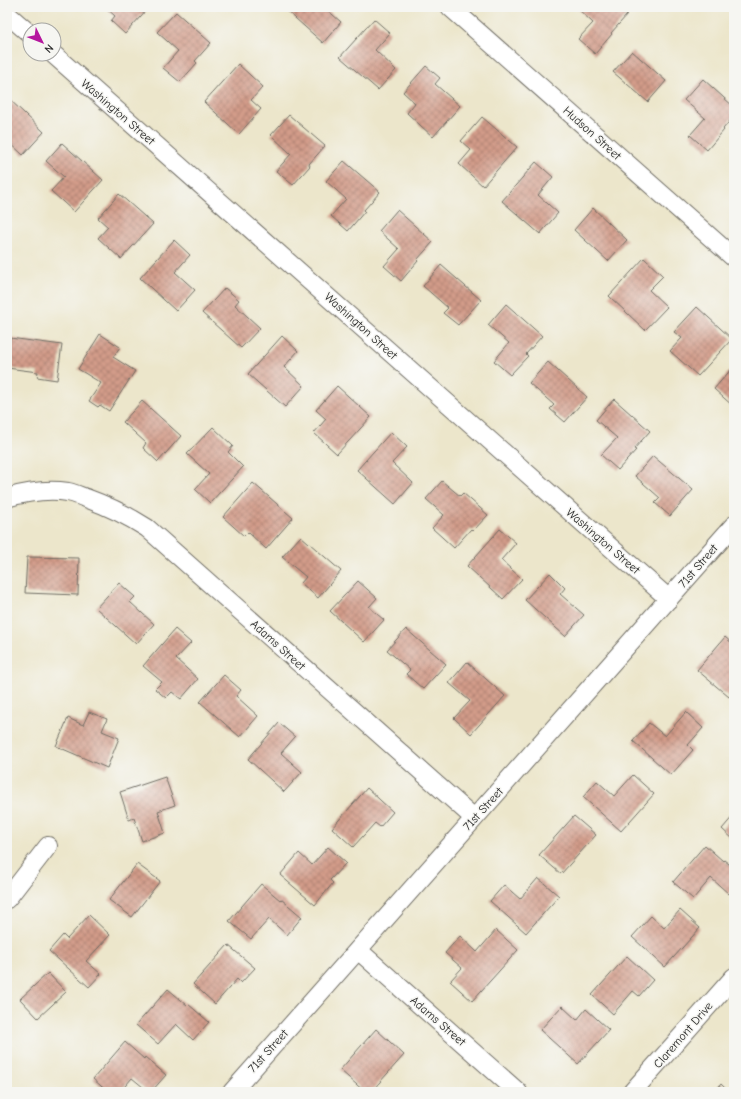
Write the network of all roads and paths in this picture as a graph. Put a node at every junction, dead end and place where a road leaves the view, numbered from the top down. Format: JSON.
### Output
{"nodes":[{"id":1,"x":450,"y":7,"type":"edge"},
{"id":2,"x":7,"y":14,"type":"edge"},
{"id":3,"x":22,"y":27,"type":"edge"},
{"id":4,"x":62,"y":62,"type":"edge"},
{"id":5,"x":734,"y":258,"type":"edge"},
{"id":6,"x":7,"y":498,"type":"edge"},
{"id":7,"x":734,"y":525,"type":"edge"},
{"id":8,"x":669,"y":599,"type":"junction"},
{"id":9,"x":474,"y":818,"type":"junction"},
{"id":10,"x":48,"y":846,"type":"dead end"},
{"id":11,"x":7,"y":899,"type":"edge"},
{"id":12,"x":358,"y":950,"type":"junction"},
{"id":13,"x":734,"y":977,"type":"edge"},
{"id":14,"x":232,"y":1092,"type":"edge"},
{"id":15,"x":518,"y":1092,"type":"edge"},
{"id":16,"x":632,"y":1092,"type":"edge"}],
"edges":[{"from":1,"to":5,"type":"street","name":"Hudson Street"},
{"from":2,"to":3,"type":"street"},
{"from":4,"to":8,"type":"street","name":"Washington Street"},
{"from":6,"to":9,"type":"street","name":"Adams Street"},
{"from":7,"to":8,"type":"street","name":"71st Street"},
{"from":8,"to":9,"type":"street","name":"71st Street"},
{"from":9,"to":12,"type":"street","name":"71st Street"},
{"from":10,"to":11,"type":"street"},
{"from":12,"to":14,"type":"street","name":"71st Street"},
{"from":12,"to":15,"type":"street","name":"Adams Street"},
{"from":13,"to":16,"type":"street","name":"Claremont Drive"}]}
